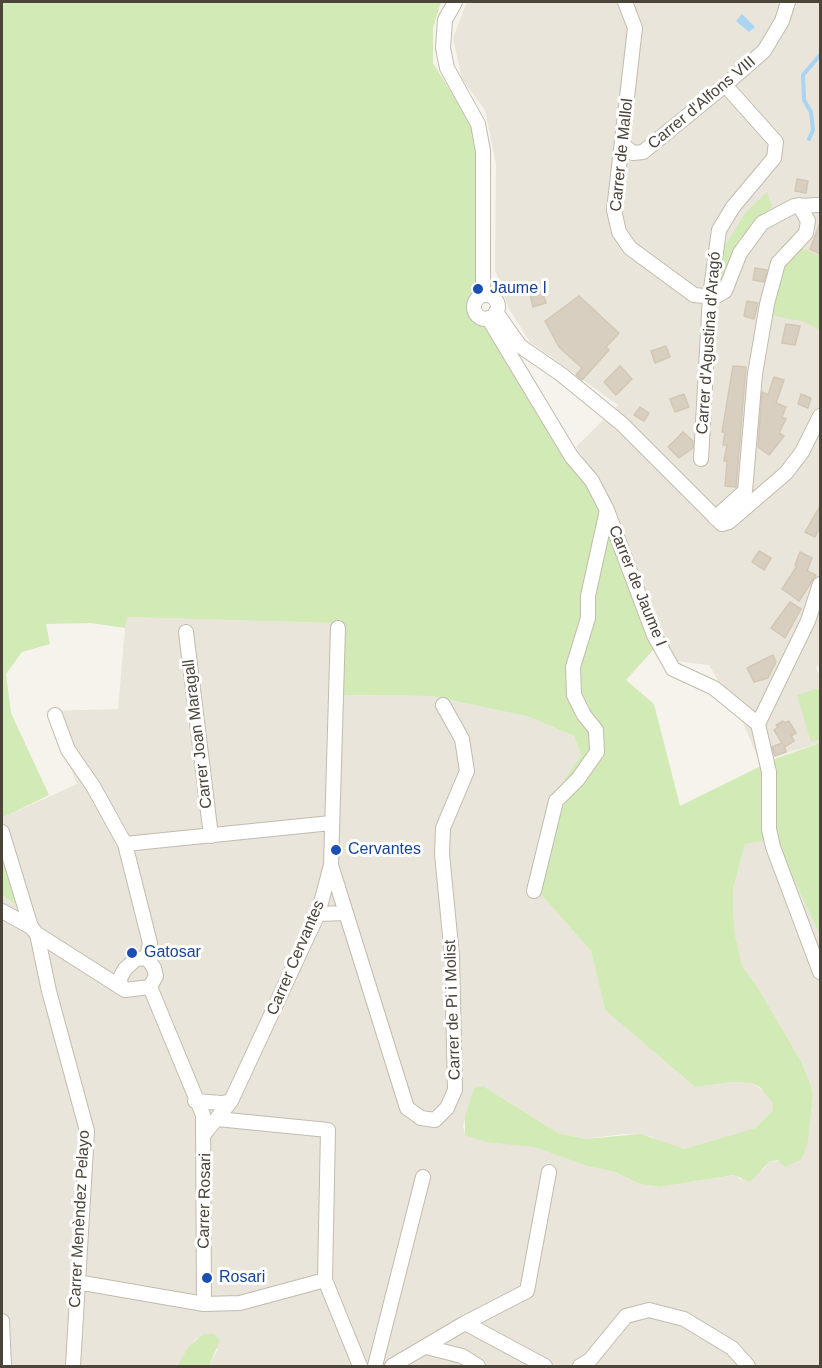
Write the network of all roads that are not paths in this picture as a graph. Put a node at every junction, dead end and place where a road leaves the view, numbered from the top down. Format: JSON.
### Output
{"nodes":[{"id":1,"x":455,"y":2,"type":"edge"},
{"id":2,"x":625,"y":2,"type":"edge"},
{"id":3,"x":788,"y":2,"type":"edge"},
{"id":4,"x":725,"y":85,"type":"junction"},
{"id":5,"x":622,"y":144,"type":"junction"},
{"id":6,"x":800,"y":205,"type":"junction"},
{"id":7,"x":820,"y":205,"type":"edge"},
{"id":8,"x":483,"y":295,"type":"junction"},
{"id":9,"x":710,"y":296,"type":"junction"},
{"id":10,"x":492,"y":315,"type":"junction"},
{"id":11,"x":820,"y":416,"type":"edge"},
{"id":12,"x":701,"y":459,"type":"dead end"},
{"id":13,"x":607,"y":510,"type":"junction"},
{"id":14,"x":719,"y":521,"type":"junction"},
{"id":15,"x":820,"y":584,"type":"edge"},
{"id":16,"x":338,"y":628,"type":"dead end"},
{"id":17,"x":186,"y":632,"type":"dead end"},
{"id":18,"x":443,"y":705,"type":"dead end"},
{"id":19,"x":55,"y":715,"type":"dead end"},
{"id":20,"x":758,"y":724,"type":"junction"},
{"id":21,"x":331,"y":823,"type":"junction"},
{"id":22,"x":2,"y":832,"type":"edge"},
{"id":23,"x":211,"y":836,"type":"junction"},
{"id":24,"x":125,"y":844,"type":"junction"},
{"id":25,"x":331,"y":865,"type":"junction"},
{"id":26,"x":534,"y":891,"type":"dead end"},
{"id":27,"x":2,"y":911,"type":"edge"},
{"id":28,"x":346,"y":913,"type":"junction"},
{"id":29,"x":318,"y":914,"type":"junction"},
{"id":30,"x":34,"y":930,"type":"junction"},
{"id":31,"x":147,"y":958,"type":"junction"},
{"id":32,"x":820,"y":972,"type":"edge"},
{"id":33,"x":121,"y":987,"type":"junction"},
{"id":34,"x":150,"y":987,"type":"junction"},
{"id":35,"x":195,"y":1101,"type":"junction"},
{"id":36,"x":231,"y":1101,"type":"junction"},
{"id":37,"x":217,"y":1119,"type":"junction"},
{"id":38,"x":205,"y":1133,"type":"junction"},
{"id":39,"x":549,"y":1172,"type":"dead end"},
{"id":40,"x":423,"y":1177,"type":"dead end"},
{"id":41,"x":325,"y":1280,"type":"junction"},
{"id":42,"x":77,"y":1282,"type":"junction"},
{"id":43,"x":204,"y":1304,"type":"junction"},
{"id":44,"x":2,"y":1321,"type":"edge"},
{"id":45,"x":465,"y":1323,"type":"junction"},
{"id":46,"x":426,"y":1347,"type":"junction"},
{"id":47,"x":4,"y":1366,"type":"edge"},
{"id":48,"x":72,"y":1366,"type":"edge"},
{"id":49,"x":360,"y":1366,"type":"edge"},
{"id":50,"x":375,"y":1366,"type":"edge"},
{"id":51,"x":392,"y":1366,"type":"edge"},
{"id":52,"x":478,"y":1366,"type":"edge"},
{"id":53,"x":545,"y":1366,"type":"edge"},
{"id":54,"x":580,"y":1366,"type":"edge"},
{"id":55,"x":748,"y":1366,"type":"edge"}],
"edges":[{"from":1,"to":8,"type":"street","name":"Carrer de Jaume I"},
{"from":2,"to":5,"type":"street","name":"Carrer de Mallol"},
{"from":3,"to":4,"type":"street","name":"Carrer d'Alfons VIII"},
{"from":4,"to":5,"type":"street","name":"Carrer d'Alfons VIII"},
{"from":4,"to":9,"type":"street","name":"Carrer d'Agustina d'Aragó"},
{"from":5,"to":9,"type":"street","name":"Carrer de Mallol"},
{"from":6,"to":7,"type":"street"},
{"from":6,"to":9,"type":"street"},
{"from":6,"to":14,"type":"street"},
{"from":8,"to":10,"type":"street","name":"Carrer de Jaume I"},
{"from":8,"to":10,"type":"street","name":"Carrer de Jaume I"},
{"from":9,"to":12,"type":"street","name":"Carrer d'Agustina d'Aragó"},
{"from":10,"to":13,"type":"street","name":"Carrer de Jaume I"},
{"from":10,"to":14,"type":"street"},
{"from":11,"to":14,"type":"street"},
{"from":13,"to":20,"type":"street","name":"Carrer de Jaume I"},
{"from":13,"to":26,"type":"street"},
{"from":15,"to":20,"type":"street"},
{"from":16,"to":21,"type":"street","name":"Carrer Cervantes"},
{"from":17,"to":23,"type":"street","name":"Carrer Joan Maragall"},
{"from":18,"to":28,"type":"street","name":"Carrer de Pi i Molist"},
{"from":19,"to":24,"type":"street"},
{"from":20,"to":32,"type":"street"},
{"from":21,"to":23,"type":"street"},
{"from":21,"to":25,"type":"street","name":"Carrer Cervantes"},
{"from":22,"to":30,"type":"street","name":"Carrer Menèndez Pelayo"},
{"from":23,"to":24,"type":"street"},
{"from":24,"to":31,"type":"street"},
{"from":25,"to":28,"type":"street","name":"Carrer de Pi i Molist"},
{"from":25,"to":29,"type":"street","name":"Carrer Cervantes"},
{"from":27,"to":30,"type":"street"},
{"from":28,"to":29,"type":"street"},
{"from":29,"to":36,"type":"street","name":"Carrer Cervantes"},
{"from":30,"to":33,"type":"street"},
{"from":30,"to":42,"type":"street","name":"Carrer Menèndez Pelayo"},
{"from":31,"to":33,"type":"street"},
{"from":31,"to":34,"type":"street"},
{"from":33,"to":34,"type":"street"},
{"from":34,"to":35,"type":"street","name":"Carrer Rosari"},
{"from":35,"to":36,"type":"street"},
{"from":35,"to":38,"type":"street","name":"Carrer Rosari"},
{"from":36,"to":37,"type":"street","name":"Carrer Cervantes"},
{"from":37,"to":38,"type":"street","name":"Carrer Cervantes"},
{"from":37,"to":41,"type":"street"},
{"from":38,"to":43,"type":"street","name":"Carrer Rosari"},
{"from":39,"to":45,"type":"street"},
{"from":40,"to":50,"type":"street"},
{"from":41,"to":43,"type":"street"},
{"from":41,"to":49,"type":"street"},
{"from":42,"to":43,"type":"street"},
{"from":42,"to":48,"type":"street","name":"Carrer Menèndez Pelayo"},
{"from":44,"to":47,"type":"street"},
{"from":45,"to":46,"type":"street"},
{"from":45,"to":53,"type":"street"},
{"from":46,"to":51,"type":"street"},
{"from":46,"to":52,"type":"street"},
{"from":54,"to":55,"type":"street"}]}
